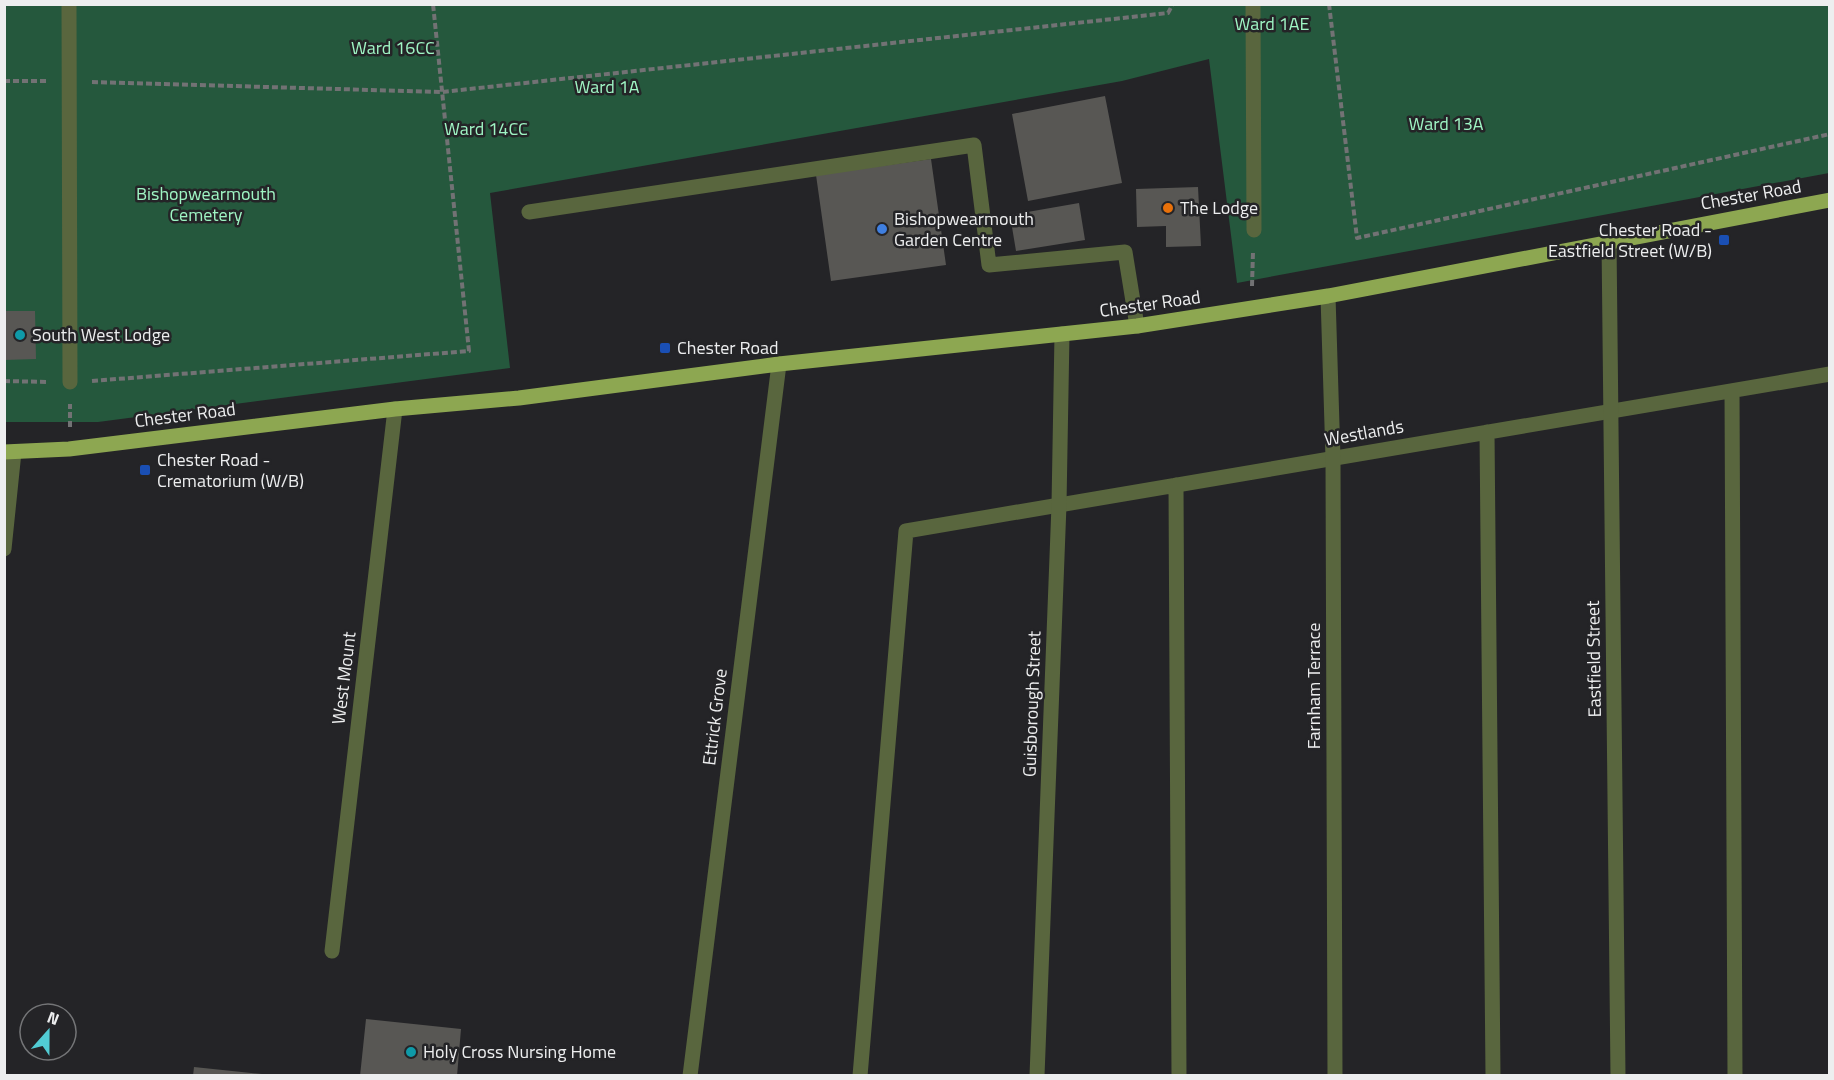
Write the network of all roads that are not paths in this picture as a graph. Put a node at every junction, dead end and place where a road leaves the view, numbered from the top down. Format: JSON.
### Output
{"nodes":[{"id":1,"x":69,"y":4,"type":"edge"},
{"id":2,"x":1253,"y":4,"type":"edge"},
{"id":3,"x":1830,"y":200,"type":"edge"},
{"id":4,"x":529,"y":212,"type":"dead end"},
{"id":5,"x":1254,"y":230,"type":"road end"},
{"id":6,"x":1609,"y":241,"type":"junction"},
{"id":7,"x":1328,"y":296,"type":"junction"},
{"id":8,"x":1137,"y":326,"type":"junction"},
{"id":9,"x":1062,"y":334,"type":"junction"},
{"id":10,"x":779,"y":364,"type":"junction"},
{"id":11,"x":1830,"y":374,"type":"edge"},
{"id":12,"x":70,"y":382,"type":"road end"},
{"id":13,"x":1732,"y":391,"type":"junction"},
{"id":14,"x":395,"y":409,"type":"junction"},
{"id":15,"x":1611,"y":411,"type":"junction"},
{"id":16,"x":1487,"y":432,"type":"junction"},
{"id":17,"x":9,"y":452,"type":"edge"},
{"id":18,"x":1333,"y":458,"type":"junction"},
{"id":19,"x":1176,"y":485,"type":"junction"},
{"id":20,"x":1059,"y":505,"type":"junction"},
{"id":21,"x":4,"y":549,"type":"edge"},
{"id":22,"x":332,"y":951,"type":"dead end"},
{"id":23,"x":690,"y":1076,"type":"edge"},
{"id":24,"x":860,"y":1076,"type":"edge"},
{"id":25,"x":1037,"y":1076,"type":"edge"},
{"id":26,"x":1179,"y":1076,"type":"edge"},
{"id":27,"x":1335,"y":1076,"type":"edge"},
{"id":28,"x":1493,"y":1076,"type":"edge"},
{"id":29,"x":1618,"y":1076,"type":"edge"},
{"id":30,"x":1735,"y":1076,"type":"edge"}],
"edges":[{"from":1,"to":12,"type":"street"},
{"from":2,"to":5,"type":"street"},
{"from":3,"to":6,"type":"main road","name":"Chester Road"},
{"from":4,"to":8,"type":"street"},
{"from":6,"to":7,"type":"main road","name":"Chester Road"},
{"from":6,"to":15,"type":"street","name":"Eastfield Street"},
{"from":7,"to":8,"type":"main road","name":"Chester Road"},
{"from":7,"to":18,"type":"street","name":"Farnham Terrace"},
{"from":8,"to":9,"type":"main road","name":"Chester Road"},
{"from":9,"to":10,"type":"main road","name":"Chester Road"},
{"from":9,"to":20,"type":"street","name":"Guisborough Street"},
{"from":10,"to":14,"type":"main road","name":"Chester Road"},
{"from":10,"to":23,"type":"street","name":"Ettrick Grove"},
{"from":11,"to":13,"type":"street","name":"Westlands"},
{"from":13,"to":15,"type":"street","name":"Westlands"},
{"from":13,"to":30,"type":"street"},
{"from":14,"to":17,"type":"main road","name":"Chester Road"},
{"from":14,"to":22,"type":"street","name":"West Mount"},
{"from":15,"to":16,"type":"street","name":"Westlands"},
{"from":15,"to":29,"type":"street","name":"Eastfield Street"},
{"from":16,"to":18,"type":"street","name":"Westlands"},
{"from":16,"to":28,"type":"street"},
{"from":17,"to":21,"type":"street"},
{"from":18,"to":19,"type":"street","name":"Westlands"},
{"from":18,"to":27,"type":"street","name":"Farnham Terrace"},
{"from":19,"to":20,"type":"street","name":"Westlands"},
{"from":19,"to":26,"type":"street"},
{"from":20,"to":24,"type":"street","name":"Westlands"},
{"from":20,"to":25,"type":"street","name":"Guisborough Street"}]}
